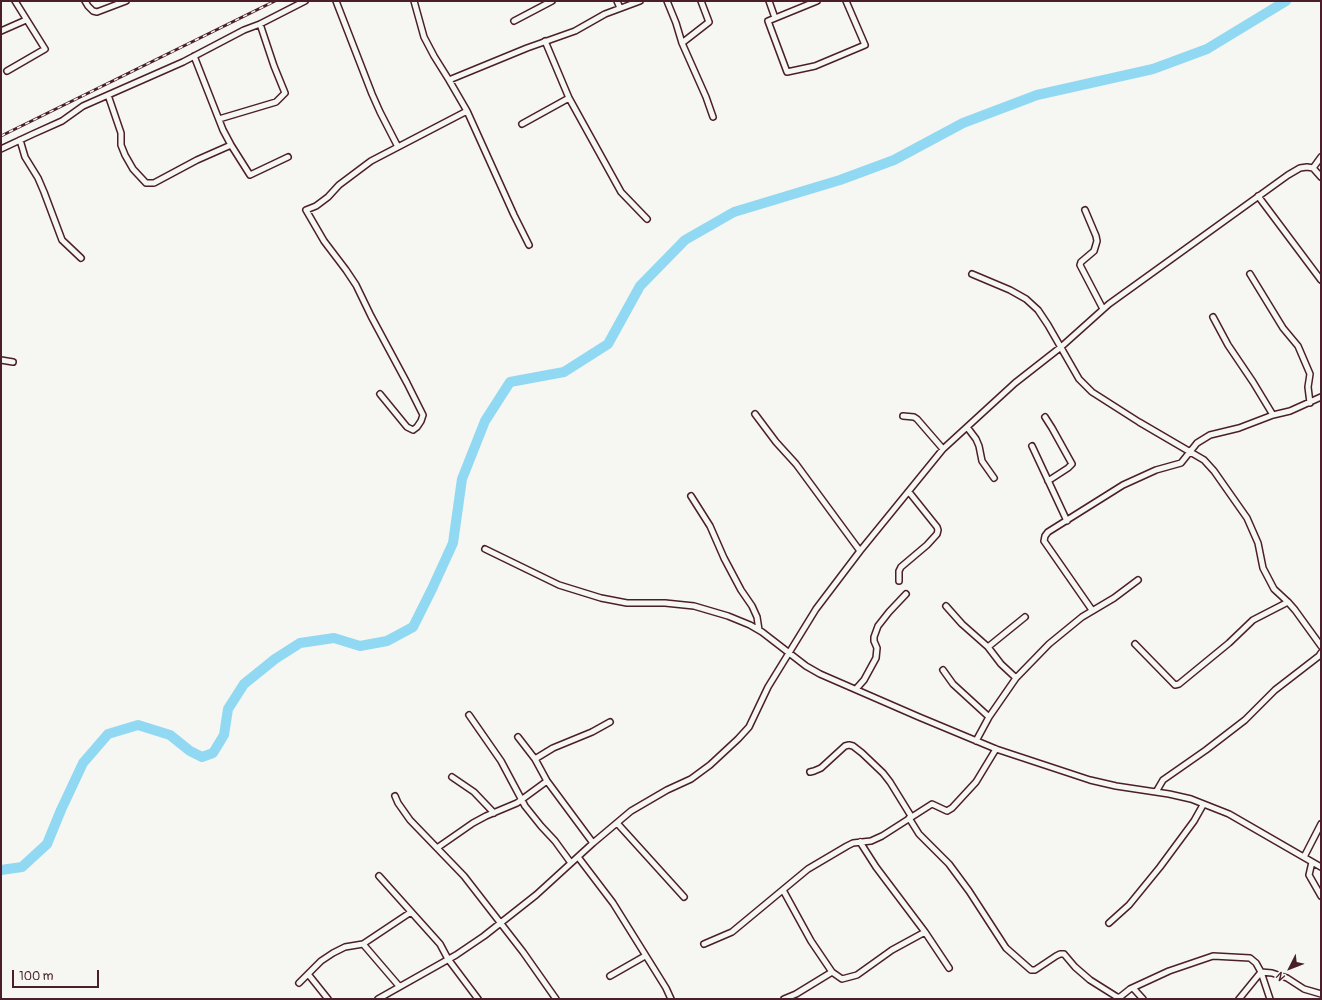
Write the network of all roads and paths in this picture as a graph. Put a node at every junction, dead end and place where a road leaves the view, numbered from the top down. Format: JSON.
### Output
{"nodes":[{"id":1,"x":14,"y":1,"type":"edge"},
{"id":2,"x":85,"y":1,"type":"edge"},
{"id":3,"x":126,"y":1,"type":"edge"},
{"id":4,"x":305,"y":1,"type":"edge"},
{"id":5,"x":336,"y":1,"type":"edge"},
{"id":6,"x":414,"y":1,"type":"edge"},
{"id":7,"x":552,"y":1,"type":"edge"},
{"id":8,"x":617,"y":1,"type":"edge"},
{"id":9,"x":640,"y":1,"type":"edge"},
{"id":10,"x":667,"y":1,"type":"edge"},
{"id":11,"x":701,"y":1,"type":"edge"},
{"id":12,"x":769,"y":1,"type":"edge"},
{"id":13,"x":817,"y":1,"type":"edge"},
{"id":14,"x":846,"y":1,"type":"edge"},
{"id":15,"x":620,"y":8,"type":"junction"},
{"id":16,"x":775,"y":18,"type":"junction"},
{"id":17,"x":26,"y":20,"type":"junction"},
{"id":18,"x":514,"y":21,"type":"dead end"},
{"id":19,"x":260,"y":24,"type":"junction"},
{"id":20,"x":1,"y":31,"type":"edge"},
{"id":21,"x":545,"y":42,"type":"junction"},
{"id":22,"x":682,"y":43,"type":"junction"},
{"id":23,"x":194,"y":56,"type":"junction"},
{"id":24,"x":7,"y":71,"type":"dead end"},
{"id":25,"x":449,"y":80,"type":"junction"},
{"id":26,"x":108,"y":95,"type":"junction"},
{"id":27,"x":569,"y":98,"type":"junction"},
{"id":28,"x":467,"y":111,"type":"junction"},
{"id":29,"x":713,"y":117,"type":"dead end"},
{"id":30,"x":219,"y":119,"type":"junction"},
{"id":31,"x":522,"y":124,"type":"dead end"},
{"id":32,"x":20,"y":140,"type":"junction"},
{"id":33,"x":231,"y":145,"type":"junction"},
{"id":34,"x":398,"y":147,"type":"junction"},
{"id":35,"x":1,"y":149,"type":"edge"},
{"id":36,"x":288,"y":157,"type":"dead end"},
{"id":37,"x":1321,"y":158,"type":"edge"},
{"id":38,"x":1313,"y":168,"type":"junction"},
{"id":39,"x":1321,"y":177,"type":"edge"},
{"id":40,"x":1258,"y":196,"type":"junction"},
{"id":41,"x":1085,"y":210,"type":"dead end"},
{"id":42,"x":647,"y":219,"type":"dead end"},
{"id":43,"x":529,"y":245,"type":"dead end"},
{"id":44,"x":81,"y":258,"type":"dead end"},
{"id":45,"x":972,"y":274,"type":"dead end"},
{"id":46,"x":1250,"y":274,"type":"dead end"},
{"id":47,"x":1321,"y":280,"type":"edge"},
{"id":48,"x":1103,"y":309,"type":"junction"},
{"id":49,"x":1213,"y":317,"type":"dead end"},
{"id":50,"x":1061,"y":346,"type":"junction"},
{"id":51,"x":1,"y":360,"type":"edge"},
{"id":52,"x":13,"y":362,"type":"dead end"},
{"id":53,"x":380,"y":394,"type":"dead end"},
{"id":54,"x":1321,"y":397,"type":"edge"},
{"id":55,"x":1310,"y":403,"type":"junction"},
{"id":56,"x":755,"y":414,"type":"dead end"},
{"id":57,"x":1273,"y":415,"type":"junction"},
{"id":58,"x":903,"y":416,"type":"dead end"},
{"id":59,"x":1045,"y":417,"type":"dead end"},
{"id":60,"x":967,"y":427,"type":"junction"},
{"id":61,"x":1032,"y":446,"type":"dead end"},
{"id":62,"x":943,"y":449,"type":"junction"},
{"id":63,"x":1191,"y":452,"type":"junction"},
{"id":64,"x":994,"y":478,"type":"dead end"},
{"id":65,"x":1048,"y":481,"type":"junction"},
{"id":66,"x":908,"y":492,"type":"junction"},
{"id":67,"x":691,"y":496,"type":"dead end"},
{"id":68,"x":1067,"y":521,"type":"junction"},
{"id":69,"x":485,"y":549,"type":"dead end"},
{"id":70,"x":860,"y":551,"type":"junction"},
{"id":71,"x":1138,"y":580,"type":"dead end"},
{"id":72,"x":899,"y":581,"type":"dead end"},
{"id":73,"x":906,"y":594,"type":"dead end"},
{"id":74,"x":1288,"y":602,"type":"junction"},
{"id":75,"x":946,"y":606,"type":"dead end"},
{"id":76,"x":1092,"y":610,"type":"junction"},
{"id":77,"x":1025,"y":617,"type":"dead end"},
{"id":78,"x":759,"y":630,"type":"junction"},
{"id":79,"x":1135,"y":644,"type":"dead end"},
{"id":80,"x":1321,"y":646,"type":"edge"},
{"id":81,"x":988,"y":647,"type":"junction"},
{"id":82,"x":790,"y":653,"type":"junction"},
{"id":83,"x":1320,"y":656,"type":"edge"},
{"id":84,"x":943,"y":670,"type":"dead end"},
{"id":85,"x":1016,"y":678,"type":"junction"},
{"id":86,"x":856,"y":689,"type":"junction"},
{"id":87,"x":469,"y":715,"type":"dead end"},
{"id":88,"x":989,"y":718,"type":"junction"},
{"id":89,"x":610,"y":722,"type":"dead end"},
{"id":90,"x":518,"y":737,"type":"dead end"},
{"id":91,"x":976,"y":741,"type":"junction"},
{"id":92,"x":996,"y":749,"type":"junction"},
{"id":93,"x":535,"y":759,"type":"junction"},
{"id":94,"x":810,"y":772,"type":"dead end"},
{"id":95,"x":452,"y":777,"type":"dead end"},
{"id":96,"x":547,"y":781,"type":"junction"},
{"id":97,"x":1156,"y":792,"type":"junction"},
{"id":98,"x":394,"y":796,"type":"dead end"},
{"id":99,"x":521,"y":800,"type":"junction"},
{"id":100,"x":1203,"y":805,"type":"junction"},
{"id":101,"x":494,"y":813,"type":"junction"},
{"id":102,"x":910,"y":817,"type":"junction"},
{"id":103,"x":617,"y":823,"type":"junction"},
{"id":104,"x":1321,"y":824,"type":"edge"},
{"id":105,"x":860,"y":842,"type":"junction"},
{"id":106,"x":593,"y":843,"type":"junction"},
{"id":107,"x":437,"y":848,"type":"junction"},
{"id":108,"x":578,"y":857,"type":"junction"},
{"id":109,"x":1304,"y":857,"type":"junction"},
{"id":110,"x":1312,"y":862,"type":"junction"},
{"id":111,"x":571,"y":863,"type":"junction"},
{"id":112,"x":1321,"y":867,"type":"edge"},
{"id":113,"x":379,"y":876,"type":"dead end"},
{"id":114,"x":783,"y":890,"type":"junction"},
{"id":115,"x":1321,"y":896,"type":"edge"},
{"id":116,"x":684,"y":897,"type":"dead end"},
{"id":117,"x":411,"y":912,"type":"junction"},
{"id":118,"x":501,"y":923,"type":"junction"},
{"id":119,"x":1109,"y":924,"type":"dead end"},
{"id":120,"x":925,"y":932,"type":"junction"},
{"id":121,"x":363,"y":944,"type":"junction"},
{"id":122,"x":704,"y":944,"type":"dead end"},
{"id":123,"x":645,"y":956,"type":"junction"},
{"id":124,"x":448,"y":959,"type":"junction"},
{"id":125,"x":949,"y":968,"type":"dead end"},
{"id":126,"x":832,"y":972,"type":"junction"},
{"id":127,"x":1261,"y":972,"type":"junction"},
{"id":128,"x":308,"y":974,"type":"junction"},
{"id":129,"x":610,"y":976,"type":"dead end"},
{"id":130,"x":299,"y":983,"type":"dead end"},
{"id":131,"x":399,"y":986,"type":"junction"},
{"id":132,"x":1133,"y":988,"type":"junction"},
{"id":133,"x":1321,"y":994,"type":"edge"},
{"id":134,"x":328,"y":999,"type":"edge"},
{"id":135,"x":378,"y":999,"type":"edge"},
{"id":136,"x":478,"y":999,"type":"edge"},
{"id":137,"x":556,"y":999,"type":"edge"},
{"id":138,"x":671,"y":999,"type":"edge"},
{"id":139,"x":784,"y":999,"type":"edge"},
{"id":140,"x":1143,"y":999,"type":"edge"},
{"id":141,"x":1239,"y":999,"type":"edge"},
{"id":142,"x":1270,"y":999,"type":"edge"}],
"edges":[{"from":1,"to":17,"type":"street"},
{"from":2,"to":3,"type":"street"},
{"from":4,"to":19,"type":"street"},
{"from":5,"to":34,"type":"street"},
{"from":6,"to":25,"type":"street"},
{"from":7,"to":18,"type":"street"},
{"from":8,"to":15,"type":"street"},
{"from":9,"to":15,"type":"street"},
{"from":10,"to":22,"type":"street"},
{"from":11,"to":22,"type":"street"},
{"from":12,"to":16,"type":"street"},
{"from":13,"to":16,"type":"street"},
{"from":14,"to":16,"type":"street"},
{"from":15,"to":21,"type":"street"},
{"from":17,"to":20,"type":"street"},
{"from":17,"to":24,"type":"street"},
{"from":19,"to":23,"type":"street"},
{"from":19,"to":30,"type":"street"},
{"from":21,"to":25,"type":"street"},
{"from":21,"to":27,"type":"street"},
{"from":22,"to":29,"type":"street"},
{"from":23,"to":26,"type":"street"},
{"from":23,"to":30,"type":"street"},
{"from":25,"to":28,"type":"street"},
{"from":26,"to":32,"type":"street"},
{"from":26,"to":33,"type":"street"},
{"from":27,"to":31,"type":"street"},
{"from":27,"to":42,"type":"street"},
{"from":28,"to":34,"type":"street"},
{"from":28,"to":43,"type":"street"},
{"from":30,"to":33,"type":"street"},
{"from":32,"to":35,"type":"street"},
{"from":32,"to":44,"type":"street"},
{"from":33,"to":36,"type":"street"},
{"from":34,"to":53,"type":"street"},
{"from":37,"to":38,"type":"street"},
{"from":38,"to":39,"type":"street"},
{"from":38,"to":40,"type":"street"},
{"from":40,"to":47,"type":"street"},
{"from":40,"to":48,"type":"street"},
{"from":41,"to":48,"type":"street"},
{"from":45,"to":50,"type":"street"},
{"from":46,"to":55,"type":"street"},
{"from":48,"to":50,"type":"street"},
{"from":49,"to":57,"type":"street"},
{"from":50,"to":60,"type":"street"},
{"from":50,"to":63,"type":"street"},
{"from":51,"to":52,"type":"street"},
{"from":54,"to":55,"type":"street"},
{"from":55,"to":57,"type":"street"},
{"from":56,"to":70,"type":"street"},
{"from":57,"to":63,"type":"street"},
{"from":58,"to":62,"type":"street"},
{"from":59,"to":65,"type":"street"},
{"from":60,"to":62,"type":"street"},
{"from":60,"to":64,"type":"street"},
{"from":61,"to":65,"type":"street"},
{"from":62,"to":66,"type":"street"},
{"from":63,"to":68,"type":"street"},
{"from":63,"to":74,"type":"street"},
{"from":65,"to":68,"type":"street"},
{"from":66,"to":70,"type":"street"},
{"from":66,"to":72,"type":"street"},
{"from":67,"to":78,"type":"street"},
{"from":68,"to":76,"type":"street"},
{"from":69,"to":78,"type":"street"},
{"from":70,"to":82,"type":"street"},
{"from":71,"to":76,"type":"street"},
{"from":73,"to":86,"type":"street"},
{"from":74,"to":79,"type":"street"},
{"from":74,"to":80,"type":"street"},
{"from":75,"to":81,"type":"street"},
{"from":76,"to":85,"type":"street"},
{"from":77,"to":81,"type":"street"},
{"from":78,"to":82,"type":"street"},
{"from":81,"to":85,"type":"street"},
{"from":82,"to":86,"type":"street"},
{"from":82,"to":103,"type":"street"},
{"from":83,"to":97,"type":"street"},
{"from":84,"to":88,"type":"street"},
{"from":85,"to":88,"type":"street"},
{"from":86,"to":91,"type":"street"},
{"from":87,"to":99,"type":"street"},
{"from":88,"to":91,"type":"street"},
{"from":89,"to":93,"type":"street"},
{"from":90,"to":93,"type":"street"},
{"from":91,"to":92,"type":"street"},
{"from":92,"to":97,"type":"street"},
{"from":92,"to":102,"type":"street"},
{"from":93,"to":96,"type":"street"},
{"from":94,"to":102,"type":"street"},
{"from":95,"to":101,"type":"street"},
{"from":96,"to":99,"type":"street"},
{"from":96,"to":106,"type":"street"},
{"from":97,"to":100,"type":"street"},
{"from":98,"to":107,"type":"street"},
{"from":99,"to":101,"type":"street"},
{"from":99,"to":111,"type":"street"},
{"from":100,"to":109,"type":"street"},
{"from":100,"to":119,"type":"street"},
{"from":101,"to":107,"type":"street"},
{"from":102,"to":105,"type":"street"},
{"from":102,"to":132,"type":"street"},
{"from":103,"to":106,"type":"street"},
{"from":103,"to":116,"type":"street"},
{"from":104,"to":109,"type":"street"},
{"from":105,"to":114,"type":"street"},
{"from":105,"to":120,"type":"street"},
{"from":106,"to":108,"type":"street"},
{"from":107,"to":118,"type":"street"},
{"from":108,"to":111,"type":"street"},
{"from":108,"to":123,"type":"street"},
{"from":109,"to":110,"type":"street"},
{"from":110,"to":112,"type":"street"},
{"from":110,"to":115,"type":"street"},
{"from":111,"to":118,"type":"street"},
{"from":113,"to":117,"type":"street"},
{"from":114,"to":122,"type":"street"},
{"from":114,"to":126,"type":"street"},
{"from":117,"to":121,"type":"street"},
{"from":117,"to":124,"type":"street"},
{"from":118,"to":124,"type":"street"},
{"from":118,"to":137,"type":"street"},
{"from":120,"to":125,"type":"street"},
{"from":120,"to":126,"type":"street"},
{"from":121,"to":128,"type":"street"},
{"from":121,"to":131,"type":"street"},
{"from":123,"to":129,"type":"street"},
{"from":123,"to":138,"type":"street"},
{"from":124,"to":131,"type":"street"},
{"from":124,"to":136,"type":"street"},
{"from":126,"to":139,"type":"street"},
{"from":127,"to":132,"type":"street"},
{"from":127,"to":133,"type":"street"},
{"from":127,"to":141,"type":"street"},
{"from":127,"to":142,"type":"street"},
{"from":128,"to":130,"type":"street"},
{"from":128,"to":134,"type":"street"},
{"from":131,"to":135,"type":"street"},
{"from":132,"to":140,"type":"street"}]}
